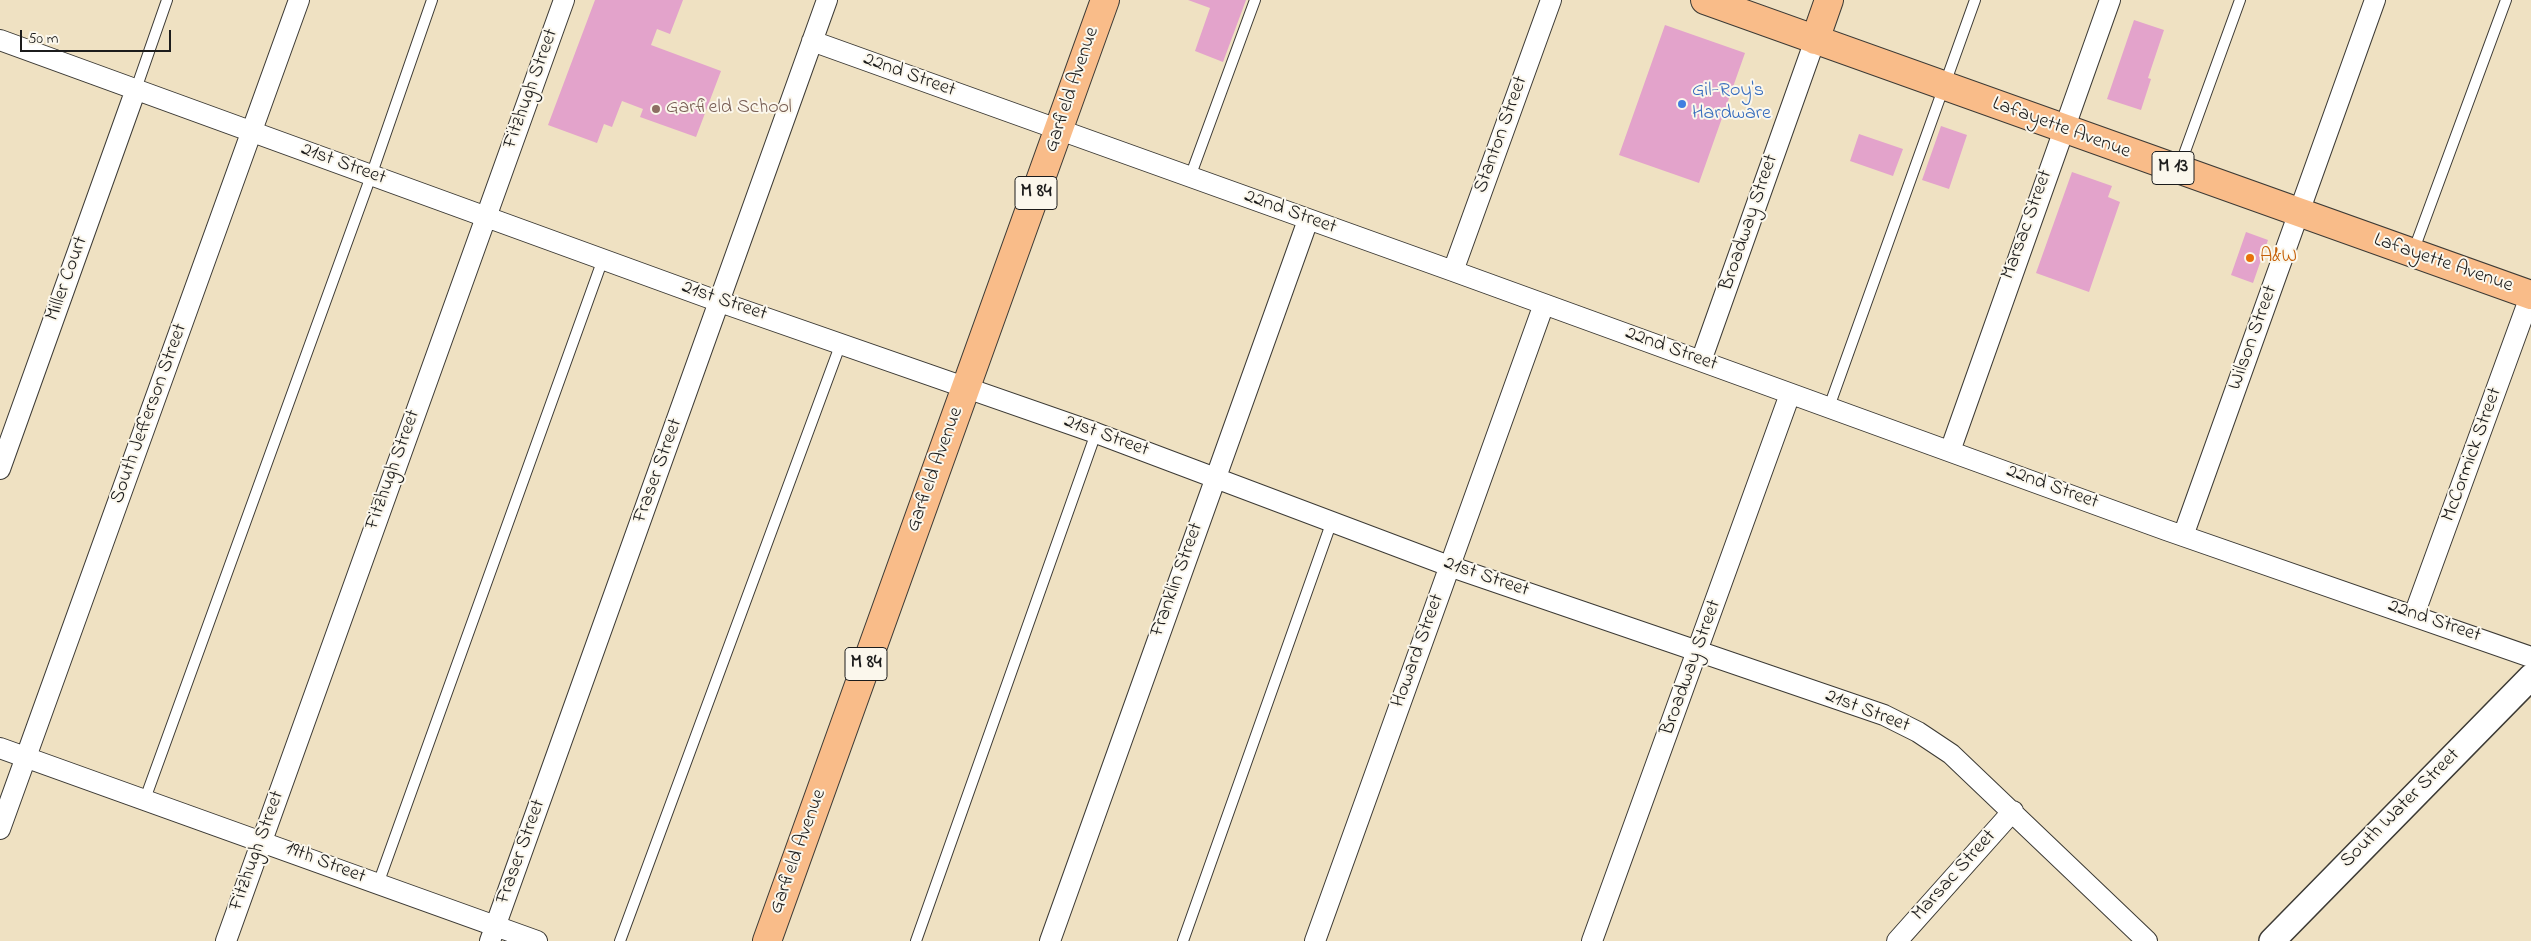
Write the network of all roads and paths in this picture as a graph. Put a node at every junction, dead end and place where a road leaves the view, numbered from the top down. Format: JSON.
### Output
{"nodes":[{"id":1,"x":167,"y":0,"type":"edge"},
{"id":2,"x":299,"y":0,"type":"edge"},
{"id":3,"x":432,"y":0,"type":"edge"},
{"id":4,"x":564,"y":0,"type":"edge"},
{"id":5,"x":827,"y":0,"type":"edge"},
{"id":6,"x":1105,"y":0,"type":"edge"},
{"id":7,"x":1255,"y":0,"type":"edge"},
{"id":8,"x":1550,"y":0,"type":"edge"},
{"id":9,"x":1705,"y":0,"type":"edge"},
{"id":10,"x":1829,"y":0,"type":"edge"},
{"id":11,"x":1975,"y":0,"type":"edge"},
{"id":12,"x":2110,"y":0,"type":"edge"},
{"id":13,"x":2240,"y":0,"type":"edge"},
{"id":14,"x":2375,"y":0,"type":"edge"},
{"id":15,"x":2506,"y":0,"type":"edge"},
{"id":16,"x":0,"y":40,"type":"edge"},
{"id":17,"x":1815,"y":40,"type":"junction"},
{"id":18,"x":812,"y":41,"type":"junction"},
{"id":19,"x":1944,"y":86,"type":"junction"},
{"id":20,"x":136,"y":89,"type":"junction"},
{"id":21,"x":2063,"y":129,"type":"junction"},
{"id":22,"x":1059,"y":131,"type":"junction"},
{"id":23,"x":252,"y":132,"type":"junction"},
{"id":24,"x":2178,"y":170,"type":"junction"},
{"id":25,"x":371,"y":176,"type":"junction"},
{"id":26,"x":1190,"y":177,"type":"junction"},
{"id":27,"x":2298,"y":213,"type":"junction"},
{"id":28,"x":486,"y":216,"type":"junction"},
{"id":29,"x":1308,"y":220,"type":"junction"},
{"id":30,"x":2412,"y":253,"type":"junction"},
{"id":31,"x":603,"y":259,"type":"junction"},
{"id":32,"x":1453,"y":270,"type":"junction"},
{"id":33,"x":2531,"y":295,"type":"edge"},
{"id":34,"x":720,"y":302,"type":"junction"},
{"id":35,"x":1544,"y":304,"type":"junction"},
{"id":36,"x":841,"y":343,"type":"junction"},
{"id":37,"x":1701,"y":360,"type":"junction"},
{"id":38,"x":966,"y":386,"type":"junction"},
{"id":39,"x":1790,"y":394,"type":"junction"},
{"id":40,"x":1829,"y":407,"type":"junction"},
{"id":41,"x":1096,"y":433,"type":"junction"},
{"id":42,"x":1950,"y":451,"type":"junction"},
{"id":43,"x":0,"y":469,"type":"edge"},
{"id":44,"x":1216,"y":477,"type":"junction"},
{"id":45,"x":1332,"y":521,"type":"junction"},
{"id":46,"x":2184,"y":536,"type":"junction"},
{"id":47,"x":1449,"y":566,"type":"junction"},
{"id":48,"x":2414,"y":615,"type":"junction"},
{"id":49,"x":1698,"y":652,"type":"junction"},
{"id":50,"x":2531,"y":657,"type":"edge"},
{"id":51,"x":2531,"y":677,"type":"edge"},
{"id":52,"x":0,"y":748,"type":"edge"},
{"id":53,"x":26,"y":757,"type":"junction"},
{"id":54,"x":145,"y":799,"type":"junction"},
{"id":55,"x":2013,"y":811,"type":"junction"},
{"id":56,"x":0,"y":828,"type":"edge"},
{"id":57,"x":262,"y":840,"type":"junction"},
{"id":58,"x":378,"y":884,"type":"junction"},
{"id":59,"x":493,"y":934,"type":"edge"},
{"id":60,"x":226,"y":941,"type":"edge"},
{"id":61,"x":537,"y":941,"type":"edge"},
{"id":62,"x":620,"y":941,"type":"edge"},
{"id":63,"x":767,"y":941,"type":"edge"},
{"id":64,"x":916,"y":941,"type":"edge"},
{"id":65,"x":1050,"y":941,"type":"edge"},
{"id":66,"x":1182,"y":941,"type":"edge"},
{"id":67,"x":1315,"y":941,"type":"edge"},
{"id":68,"x":1592,"y":941,"type":"edge"},
{"id":69,"x":1897,"y":941,"type":"edge"},
{"id":70,"x":2147,"y":941,"type":"edge"},
{"id":71,"x":2272,"y":941,"type":"edge"}],
"edges":[{"from":1,"to":20,"type":"lane"},
{"from":2,"to":23,"type":"street","name":"South Jefferson Street"},
{"from":3,"to":25,"type":"lane"},
{"from":4,"to":28,"type":"street","name":"Fitzhugh Street"},
{"from":5,"to":18,"type":"street","name":"Fraser Street"},
{"from":6,"to":22,"type":"main road","name":"Garfield Avenue","number":"M 84"},
{"from":7,"to":26,"type":"lane"},
{"from":8,"to":32,"type":"street","name":"Stanton Street"},
{"from":9,"to":17,"type":"main road","name":"Lafayette Avenue"},
{"from":10,"to":17,"type":"main road","name":"Broadway Street"},
{"from":11,"to":19,"type":"lane"},
{"from":12,"to":21,"type":"street","name":"Marsac Street"},
{"from":13,"to":24,"type":"lane"},
{"from":14,"to":27,"type":"street","name":"Wilson Street"},
{"from":15,"to":30,"type":"lane"},
{"from":16,"to":20,"type":"street","name":"21st Street"},
{"from":17,"to":19,"type":"main road","name":"Lafayette Avenue","number":"M 13"},
{"from":17,"to":37,"type":"street","name":"Broadway Street"},
{"from":18,"to":22,"type":"street","name":"22nd Street"},
{"from":18,"to":34,"type":"street","name":"Fraser Street"},
{"from":19,"to":21,"type":"main road","name":"Lafayette Avenue","number":"M 13"},
{"from":19,"to":40,"type":"lane"},
{"from":20,"to":23,"type":"street","name":"21st Street"},
{"from":20,"to":43,"type":"street","name":"Miller Court"},
{"from":21,"to":24,"type":"main road","name":"Lafayette Avenue","number":"M 13"},
{"from":21,"to":42,"type":"street","name":"Marsac Street"},
{"from":22,"to":26,"type":"street","name":"22nd Street"},
{"from":22,"to":38,"type":"main road","name":"Garfield Avenue","number":"M 84"},
{"from":23,"to":25,"type":"street","name":"21st Street"},
{"from":23,"to":53,"type":"street","name":"South Jefferson Street"},
{"from":24,"to":27,"type":"main road","name":"Lafayette Avenue","number":"M 13"},
{"from":25,"to":28,"type":"street","name":"21st Street"},
{"from":25,"to":54,"type":"lane"},
{"from":26,"to":29,"type":"street","name":"22nd Street"},
{"from":27,"to":30,"type":"main road","name":"Lafayette Avenue","number":"M 13"},
{"from":27,"to":46,"type":"street","name":"Wilson Street"},
{"from":28,"to":31,"type":"street","name":"21st Street"},
{"from":28,"to":57,"type":"street","name":"Fitzhugh Street"},
{"from":29,"to":32,"type":"street","name":"22nd Street"},
{"from":29,"to":44,"type":"street","name":"Franklin Street"},
{"from":30,"to":33,"type":"main road","name":"Lafayette Avenue","number":"M 13"},
{"from":31,"to":34,"type":"street","name":"21st Street"},
{"from":31,"to":58,"type":"lane"},
{"from":32,"to":35,"type":"street","name":"22nd Street"},
{"from":33,"to":48,"type":"street","name":"McCormick Street"},
{"from":34,"to":36,"type":"street","name":"21st Street"},
{"from":34,"to":59,"type":"street","name":"Fraser Street"},
{"from":35,"to":37,"type":"street","name":"22nd Street"},
{"from":35,"to":47,"type":"street","name":"Howard Street"},
{"from":36,"to":38,"type":"street","name":"21st Street"},
{"from":36,"to":62,"type":"lane"},
{"from":37,"to":39,"type":"street","name":"22nd Street"},
{"from":38,"to":41,"type":"street","name":"21st Street"},
{"from":38,"to":63,"type":"main road","name":"Garfield Avenue","number":"M 84"},
{"from":39,"to":40,"type":"street","name":"22nd Street"},
{"from":39,"to":49,"type":"street","name":"Broadway Street"},
{"from":40,"to":42,"type":"street","name":"22nd Street"},
{"from":41,"to":44,"type":"street","name":"21st Street"},
{"from":41,"to":64,"type":"lane"},
{"from":42,"to":46,"type":"street","name":"22nd Street"},
{"from":44,"to":45,"type":"street","name":"21st Street"},
{"from":44,"to":65,"type":"street","name":"Franklin Street"},
{"from":45,"to":47,"type":"street","name":"21st Street"},
{"from":45,"to":66,"type":"lane"},
{"from":46,"to":48,"type":"street","name":"22nd Street"},
{"from":47,"to":49,"type":"street","name":"21st Street"},
{"from":47,"to":67,"type":"street","name":"Howard Street"},
{"from":48,"to":50,"type":"street","name":"22nd Street"},
{"from":49,"to":55,"type":"street","name":"21st Street"},
{"from":49,"to":68,"type":"street","name":"Broadway Street"},
{"from":51,"to":71,"type":"street","name":"South Water Street"},
{"from":52,"to":53,"type":"street","name":"19th Street"},
{"from":53,"to":54,"type":"street","name":"19th Street"},
{"from":53,"to":56,"type":"street","name":"South Jefferson Street"},
{"from":54,"to":57,"type":"street","name":"19th Street"},
{"from":55,"to":69,"type":"street","name":"Marsac Street"},
{"from":55,"to":70,"type":"street","name":"21st Street"},
{"from":57,"to":58,"type":"street","name":"19th Street"},
{"from":57,"to":60,"type":"street","name":"Fitzhugh Street"},
{"from":58,"to":59,"type":"street","name":"19th Street"},
{"from":59,"to":61,"type":"street","name":"19th Street"}]}
